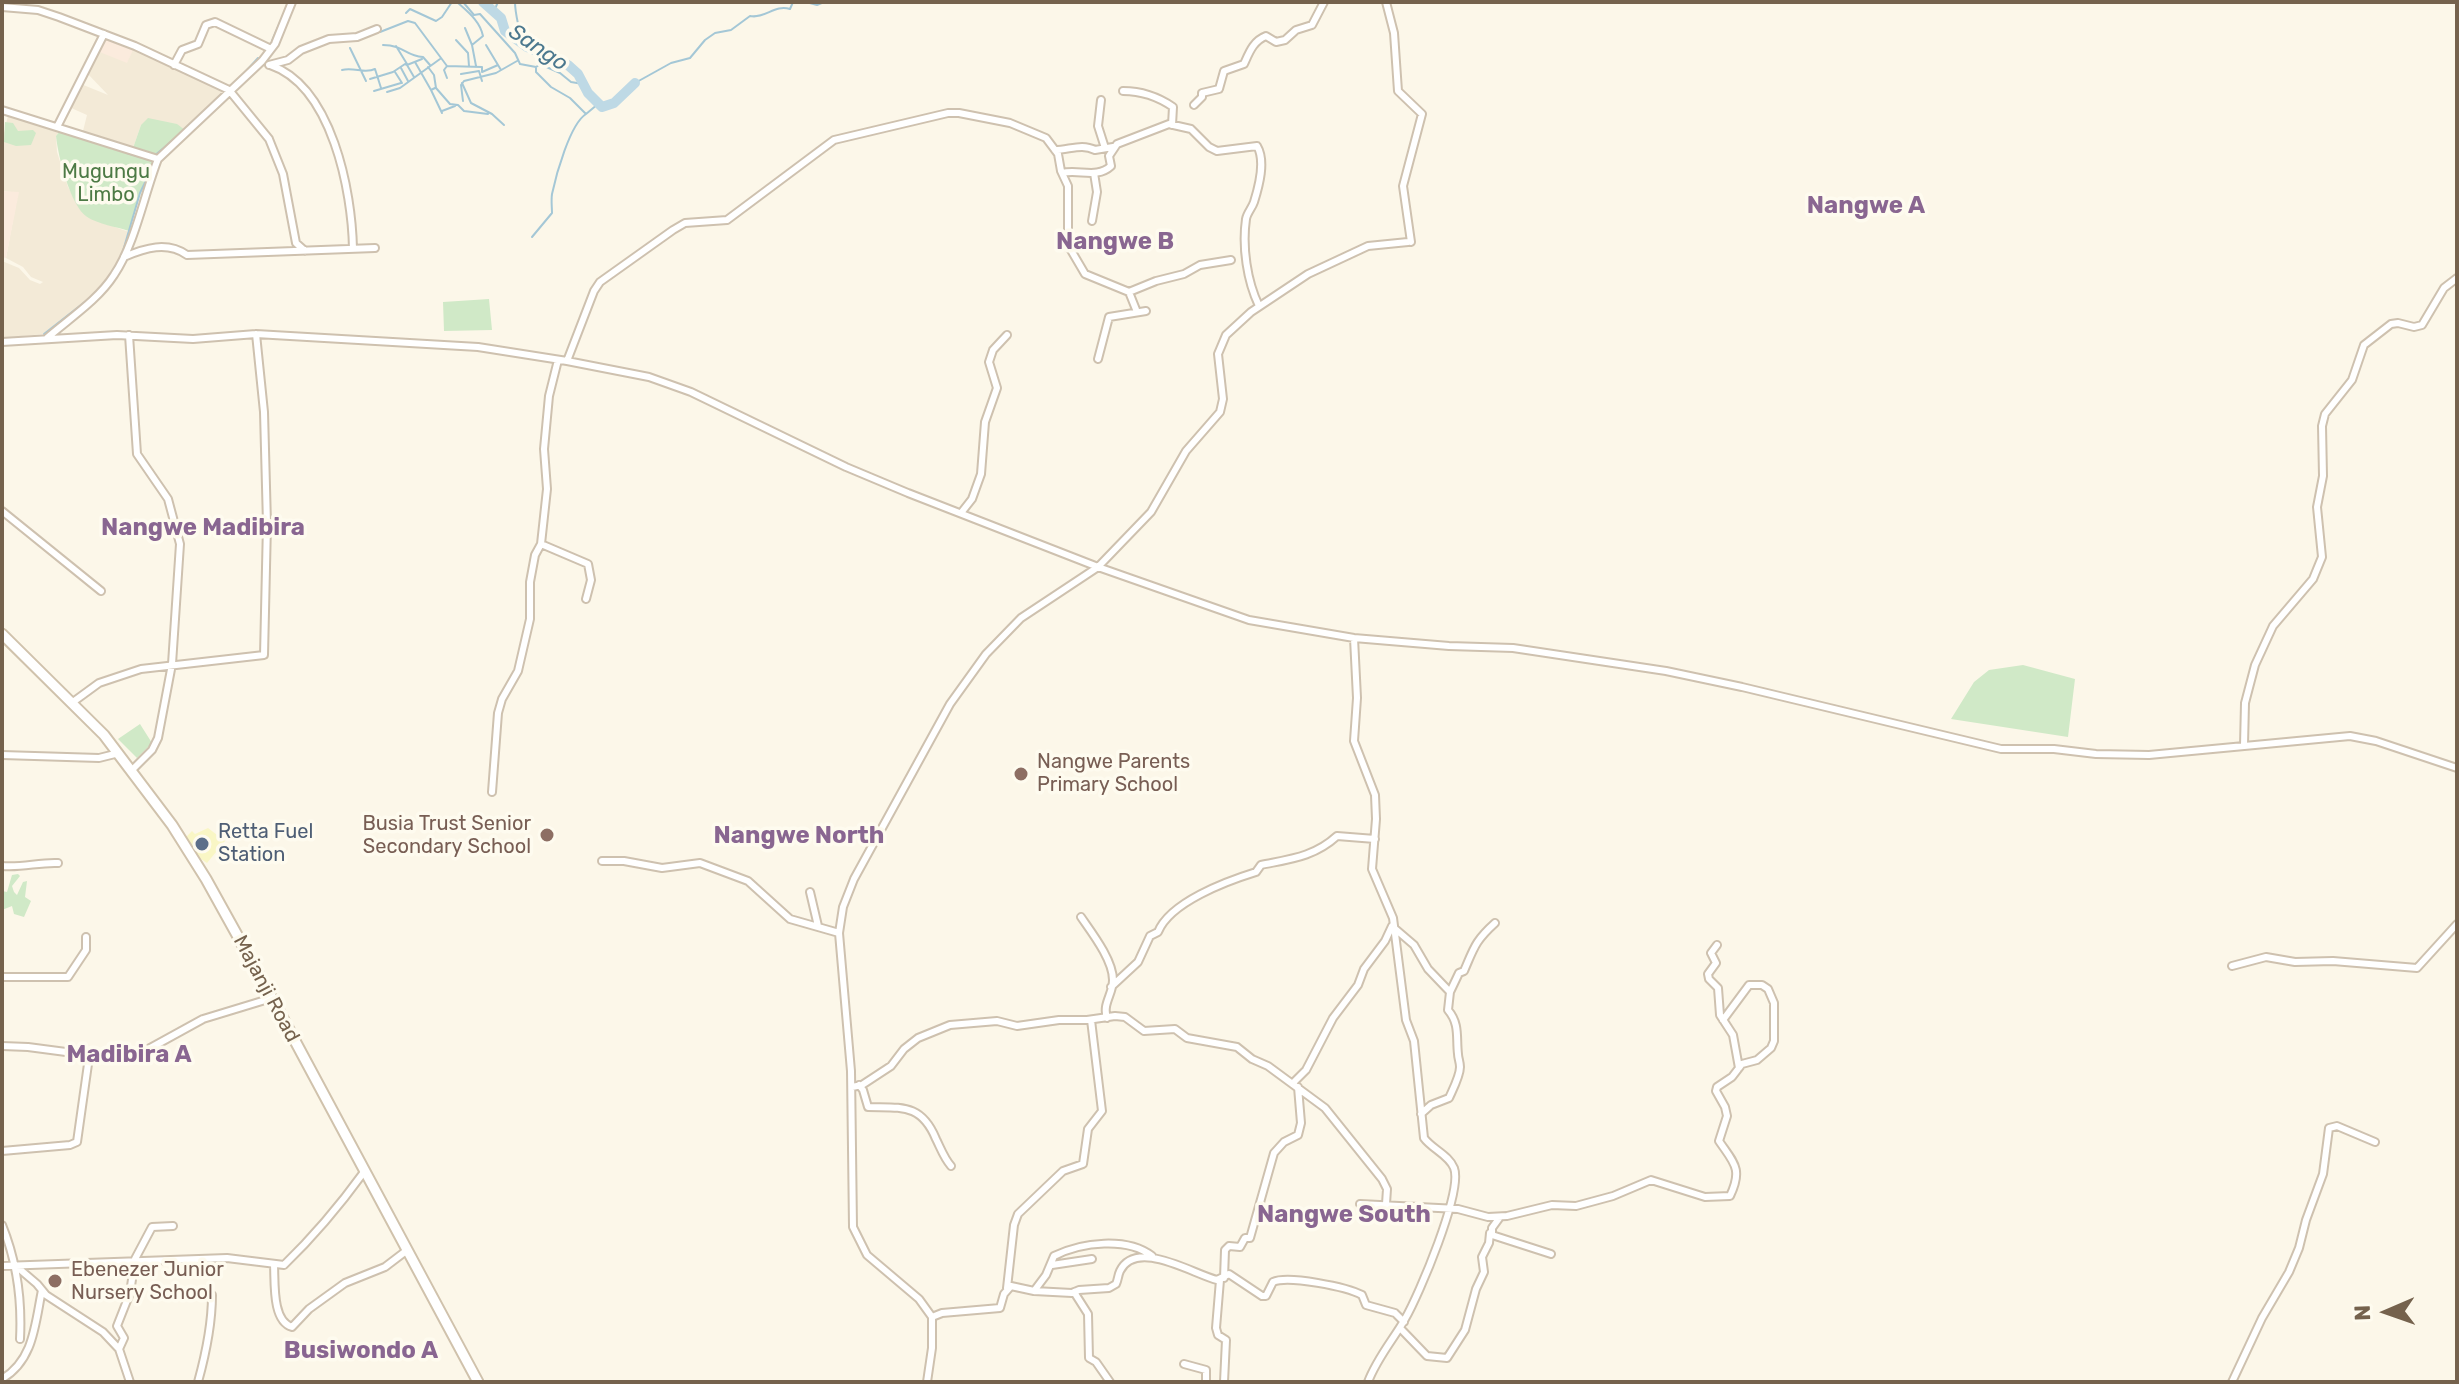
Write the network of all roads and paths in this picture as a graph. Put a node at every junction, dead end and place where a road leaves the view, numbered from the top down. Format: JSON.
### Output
{"nodes":[{"id":1,"x":292,"y":2,"type":"edge"},
{"id":2,"x":1324,"y":2,"type":"edge"},
{"id":3,"x":1386,"y":2,"type":"edge"},
{"id":4,"x":2,"y":7,"type":"edge"},
{"id":5,"x":377,"y":29,"type":"dead end"},
{"id":6,"x":104,"y":34,"type":"junction"},
{"id":7,"x":271,"y":49,"type":"junction"},
{"id":8,"x":266,"y":63,"type":"junction"},
{"id":9,"x":174,"y":65,"type":"junction"},
{"id":10,"x":229,"y":90,"type":"junction"},
{"id":11,"x":1123,"y":91,"type":"dead end"},
{"id":12,"x":1101,"y":100,"type":"dead end"},
{"id":13,"x":1194,"y":105,"type":"dead end"},
{"id":14,"x":2,"y":110,"type":"edge"},
{"id":15,"x":1172,"y":125,"type":"junction"},
{"id":16,"x":57,"y":127,"type":"junction"},
{"id":17,"x":1109,"y":148,"type":"junction"},
{"id":18,"x":1055,"y":150,"type":"junction"},
{"id":19,"x":158,"y":159,"type":"junction"},
{"id":20,"x":1062,"y":173,"type":"junction"},
{"id":21,"x":1094,"y":173,"type":"junction"},
{"id":22,"x":1092,"y":221,"type":"dead end"},
{"id":23,"x":296,"y":243,"type":"junction"},
{"id":24,"x":375,"y":248,"type":"dead end"},
{"id":25,"x":353,"y":249,"type":"junction"},
{"id":26,"x":288,"y":251,"type":"junction"},
{"id":27,"x":305,"y":251,"type":"junction"},
{"id":28,"x":124,"y":257,"type":"junction"},
{"id":29,"x":1231,"y":260,"type":"dead end"},
{"id":30,"x":2457,"y":278,"type":"edge"},
{"id":31,"x":1129,"y":292,"type":"junction"},
{"id":32,"x":1259,"y":306,"type":"junction"},
{"id":33,"x":1146,"y":311,"type":"dead end"},
{"id":34,"x":1137,"y":312,"type":"junction"},
{"id":35,"x":256,"y":334,"type":"junction"},
{"id":36,"x":129,"y":335,"type":"junction"},
{"id":37,"x":1007,"y":335,"type":"dead end"},
{"id":38,"x":46,"y":338,"type":"junction"},
{"id":39,"x":2,"y":342,"type":"edge"},
{"id":40,"x":1098,"y":359,"type":"dead end"},
{"id":41,"x":558,"y":360,"type":"junction"},
{"id":42,"x":567,"y":361,"type":"junction"},
{"id":43,"x":2,"y":511,"type":"edge"},
{"id":44,"x":961,"y":513,"type":"junction"},
{"id":45,"x":541,"y":544,"type":"junction"},
{"id":46,"x":1098,"y":567,"type":"junction"},
{"id":47,"x":101,"y":591,"type":"dead end"},
{"id":48,"x":586,"y":599,"type":"dead end"},
{"id":49,"x":2,"y":634,"type":"edge"},
{"id":50,"x":1354,"y":638,"type":"junction"},
{"id":51,"x":172,"y":664,"type":"junction"},
{"id":52,"x":73,"y":702,"type":"junction"},
{"id":53,"x":2244,"y":745,"type":"junction"},
{"id":54,"x":119,"y":753,"type":"junction"},
{"id":55,"x":2,"y":755,"type":"edge"},
{"id":56,"x":2457,"y":768,"type":"edge"},
{"id":57,"x":132,"y":770,"type":"junction"},
{"id":58,"x":492,"y":792,"type":"dead end"},
{"id":59,"x":1375,"y":839,"type":"junction"},
{"id":60,"x":602,"y":861,"type":"dead end"},
{"id":61,"x":58,"y":863,"type":"dead end"},
{"id":62,"x":2,"y":866,"type":"edge"},
{"id":63,"x":810,"y":892,"type":"dead end"},
{"id":64,"x":1081,"y":917,"type":"dead end"},
{"id":65,"x":1495,"y":923,"type":"dead end"},
{"id":66,"x":2457,"y":924,"type":"edge"},
{"id":67,"x":818,"y":926,"type":"junction"},
{"id":68,"x":1393,"y":926,"type":"junction"},
{"id":69,"x":839,"y":933,"type":"junction"},
{"id":70,"x":86,"y":937,"type":"dead end"},
{"id":71,"x":1717,"y":945,"type":"dead end"},
{"id":72,"x":2232,"y":966,"type":"dead end"},
{"id":73,"x":2,"y":977,"type":"edge"},
{"id":74,"x":1111,"y":987,"type":"junction"},
{"id":75,"x":1450,"y":992,"type":"junction"},
{"id":76,"x":272,"y":998,"type":"junction"},
{"id":77,"x":1107,"y":1018,"type":"junction"},
{"id":78,"x":1091,"y":1020,"type":"junction"},
{"id":79,"x":1723,"y":1020,"type":"junction"},
{"id":80,"x":2,"y":1046,"type":"edge"},
{"id":81,"x":89,"y":1057,"type":"junction"},
{"id":82,"x":1739,"y":1068,"type":"junction"},
{"id":83,"x":1295,"y":1085,"type":"junction"},
{"id":84,"x":855,"y":1086,"type":"junction"},
{"id":85,"x":1421,"y":1114,"type":"junction"},
{"id":86,"x":2375,"y":1142,"type":"dead end"},
{"id":87,"x":2,"y":1151,"type":"edge"},
{"id":88,"x":951,"y":1166,"type":"dead end"},
{"id":89,"x":364,"y":1172,"type":"junction"},
{"id":90,"x":1360,"y":1204,"type":"dead end"},
{"id":91,"x":1386,"y":1204,"type":"junction"},
{"id":92,"x":1449,"y":1209,"type":"junction"},
{"id":93,"x":1500,"y":1217,"type":"junction"},
{"id":94,"x":2,"y":1225,"type":"edge"},
{"id":95,"x":173,"y":1226,"type":"dead end"},
{"id":96,"x":1490,"y":1233,"type":"junction"},
{"id":97,"x":406,"y":1251,"type":"junction"},
{"id":98,"x":1551,"y":1254,"type":"dead end"},
{"id":99,"x":1154,"y":1257,"type":"junction"},
{"id":100,"x":135,"y":1259,"type":"junction"},
{"id":101,"x":1092,"y":1259,"type":"dead end"},
{"id":102,"x":15,"y":1265,"type":"junction"},
{"id":103,"x":274,"y":1265,"type":"junction"},
{"id":104,"x":1052,"y":1265,"type":"junction"},
{"id":105,"x":2,"y":1266,"type":"edge"},
{"id":106,"x":1222,"y":1279,"type":"junction"},
{"id":107,"x":1007,"y":1288,"type":"junction"},
{"id":108,"x":42,"y":1290,"type":"junction"},
{"id":109,"x":1034,"y":1291,"type":"junction"},
{"id":110,"x":1074,"y":1292,"type":"junction"},
{"id":111,"x":212,"y":1295,"type":"dead end"},
{"id":112,"x":932,"y":1317,"type":"junction"},
{"id":113,"x":1402,"y":1325,"type":"junction"},
{"id":114,"x":20,"y":1339,"type":"dead end"},
{"id":115,"x":119,"y":1349,"type":"junction"},
{"id":116,"x":1184,"y":1364,"type":"dead end"},
{"id":117,"x":2,"y":1379,"type":"edge"},
{"id":118,"x":130,"y":1382,"type":"edge"},
{"id":119,"x":198,"y":1382,"type":"edge"},
{"id":120,"x":478,"y":1382,"type":"edge"},
{"id":121,"x":927,"y":1382,"type":"edge"},
{"id":122,"x":1110,"y":1382,"type":"edge"},
{"id":123,"x":1206,"y":1382,"type":"edge"},
{"id":124,"x":1224,"y":1382,"type":"edge"},
{"id":125,"x":1368,"y":1382,"type":"edge"},
{"id":126,"x":2232,"y":1382,"type":"edge"}],
"edges":[{"from":1,"to":7,"type":"street"},
{"from":2,"to":13,"type":"street"},
{"from":3,"to":32,"type":"street"},
{"from":4,"to":6,"type":"street"},
{"from":5,"to":8,"type":"street"},
{"from":6,"to":9,"type":"street"},
{"from":6,"to":16,"type":"street"},
{"from":7,"to":8,"type":"street"},
{"from":7,"to":9,"type":"street"},
{"from":8,"to":10,"type":"street"},
{"from":8,"to":25,"type":"street"},
{"from":9,"to":10,"type":"street"},
{"from":10,"to":19,"type":"street"},
{"from":10,"to":23,"type":"street"},
{"from":11,"to":15,"type":"street"},
{"from":12,"to":17,"type":"street"},
{"from":14,"to":16,"type":"street"},
{"from":15,"to":17,"type":"street"},
{"from":15,"to":32,"type":"street"},
{"from":16,"to":19,"type":"street"},
{"from":17,"to":18,"type":"street"},
{"from":17,"to":21,"type":"street"},
{"from":18,"to":20,"type":"street"},
{"from":18,"to":42,"type":"street"},
{"from":19,"to":28,"type":"street"},
{"from":20,"to":21,"type":"street"},
{"from":20,"to":31,"type":"street"},
{"from":21,"to":22,"type":"street"},
{"from":23,"to":26,"type":"street"},
{"from":23,"to":27,"type":"street"},
{"from":24,"to":25,"type":"street"},
{"from":25,"to":27,"type":"street"},
{"from":26,"to":27,"type":"street"},
{"from":26,"to":28,"type":"street"},
{"from":28,"to":38,"type":"street"},
{"from":29,"to":31,"type":"street"},
{"from":30,"to":53,"type":"street"},
{"from":31,"to":34,"type":"street"},
{"from":32,"to":46,"type":"street"},
{"from":33,"to":34,"type":"street"},
{"from":34,"to":40,"type":"street"},
{"from":35,"to":36,"type":"street"},
{"from":35,"to":41,"type":"street"},
{"from":35,"to":51,"type":"street"},
{"from":36,"to":38,"type":"street"},
{"from":36,"to":51,"type":"street"},
{"from":37,"to":44,"type":"street"},
{"from":38,"to":39,"type":"street"},
{"from":41,"to":42,"type":"street"},
{"from":41,"to":45,"type":"street"},
{"from":42,"to":44,"type":"street"},
{"from":43,"to":47,"type":"street"},
{"from":44,"to":46,"type":"street"},
{"from":45,"to":48,"type":"street"},
{"from":45,"to":58,"type":"street"},
{"from":46,"to":50,"type":"street"},
{"from":46,"to":69,"type":"street"},
{"from":49,"to":52,"type":"main road","name":"Majanji Road"},
{"from":50,"to":53,"type":"street"},
{"from":50,"to":59,"type":"street"},
{"from":51,"to":52,"type":"street"},
{"from":51,"to":57,"type":"street"},
{"from":52,"to":54,"type":"main road","name":"Majanji Road"},
{"from":53,"to":56,"type":"street"},
{"from":54,"to":55,"type":"street"},
{"from":54,"to":57,"type":"main road","name":"Majanji Road"},
{"from":57,"to":76,"type":"main road","name":"Majanji Road"},
{"from":59,"to":68,"type":"street"},
{"from":59,"to":74,"type":"street"},
{"from":60,"to":67,"type":"street"},
{"from":61,"to":62,"type":"street"},
{"from":63,"to":67,"type":"street"},
{"from":64,"to":74,"type":"street"},
{"from":65,"to":75,"type":"street"},
{"from":66,"to":72,"type":"street"},
{"from":67,"to":69,"type":"street"},
{"from":68,"to":75,"type":"street"},
{"from":68,"to":83,"type":"street"},
{"from":68,"to":85,"type":"street"},
{"from":69,"to":84,"type":"street"},
{"from":70,"to":73,"type":"street"},
{"from":71,"to":79,"type":"street"},
{"from":74,"to":77,"type":"street"},
{"from":75,"to":85,"type":"street"},
{"from":76,"to":81,"type":"street"},
{"from":76,"to":89,"type":"main road","name":"Majanji Road"},
{"from":77,"to":78,"type":"street"},
{"from":77,"to":83,"type":"street"},
{"from":78,"to":84,"type":"street"},
{"from":78,"to":107,"type":"street"},
{"from":79,"to":82,"type":"street"},
{"from":79,"to":82,"type":"street"},
{"from":80,"to":81,"type":"street"},
{"from":81,"to":87,"type":"street"},
{"from":82,"to":93,"type":"street"},
{"from":83,"to":91,"type":"street"},
{"from":83,"to":106,"type":"street"},
{"from":84,"to":88,"type":"street"},
{"from":84,"to":112,"type":"street"},
{"from":85,"to":92,"type":"street"},
{"from":86,"to":126,"type":"street"},
{"from":89,"to":97,"type":"main road","name":"Majanji Road"},
{"from":89,"to":103,"type":"street"},
{"from":90,"to":91,"type":"street"},
{"from":91,"to":92,"type":"street"},
{"from":92,"to":93,"type":"street"},
{"from":92,"to":113,"type":"street"},
{"from":93,"to":96,"type":"street"},
{"from":94,"to":102,"type":"street"},
{"from":95,"to":100,"type":"street"},
{"from":96,"to":98,"type":"street"},
{"from":96,"to":113,"type":"street"},
{"from":97,"to":103,"type":"street"},
{"from":97,"to":120,"type":"main road","name":"Majanji Road"},
{"from":99,"to":104,"type":"street"},
{"from":99,"to":106,"type":"street"},
{"from":99,"to":110,"type":"street"},
{"from":100,"to":102,"type":"street"},
{"from":100,"to":103,"type":"street"},
{"from":100,"to":115,"type":"street"},
{"from":101,"to":104,"type":"street"},
{"from":102,"to":105,"type":"street"},
{"from":102,"to":108,"type":"street"},
{"from":102,"to":114,"type":"street"},
{"from":104,"to":109,"type":"street"},
{"from":106,"to":113,"type":"street"},
{"from":106,"to":124,"type":"street"},
{"from":107,"to":109,"type":"street"},
{"from":107,"to":112,"type":"street"},
{"from":108,"to":115,"type":"street"},
{"from":108,"to":117,"type":"street"},
{"from":109,"to":110,"type":"street"},
{"from":110,"to":122,"type":"street"},
{"from":111,"to":119,"type":"street"},
{"from":112,"to":121,"type":"street"},
{"from":113,"to":125,"type":"street"},
{"from":115,"to":118,"type":"street"},
{"from":116,"to":123,"type":"street"}]}
